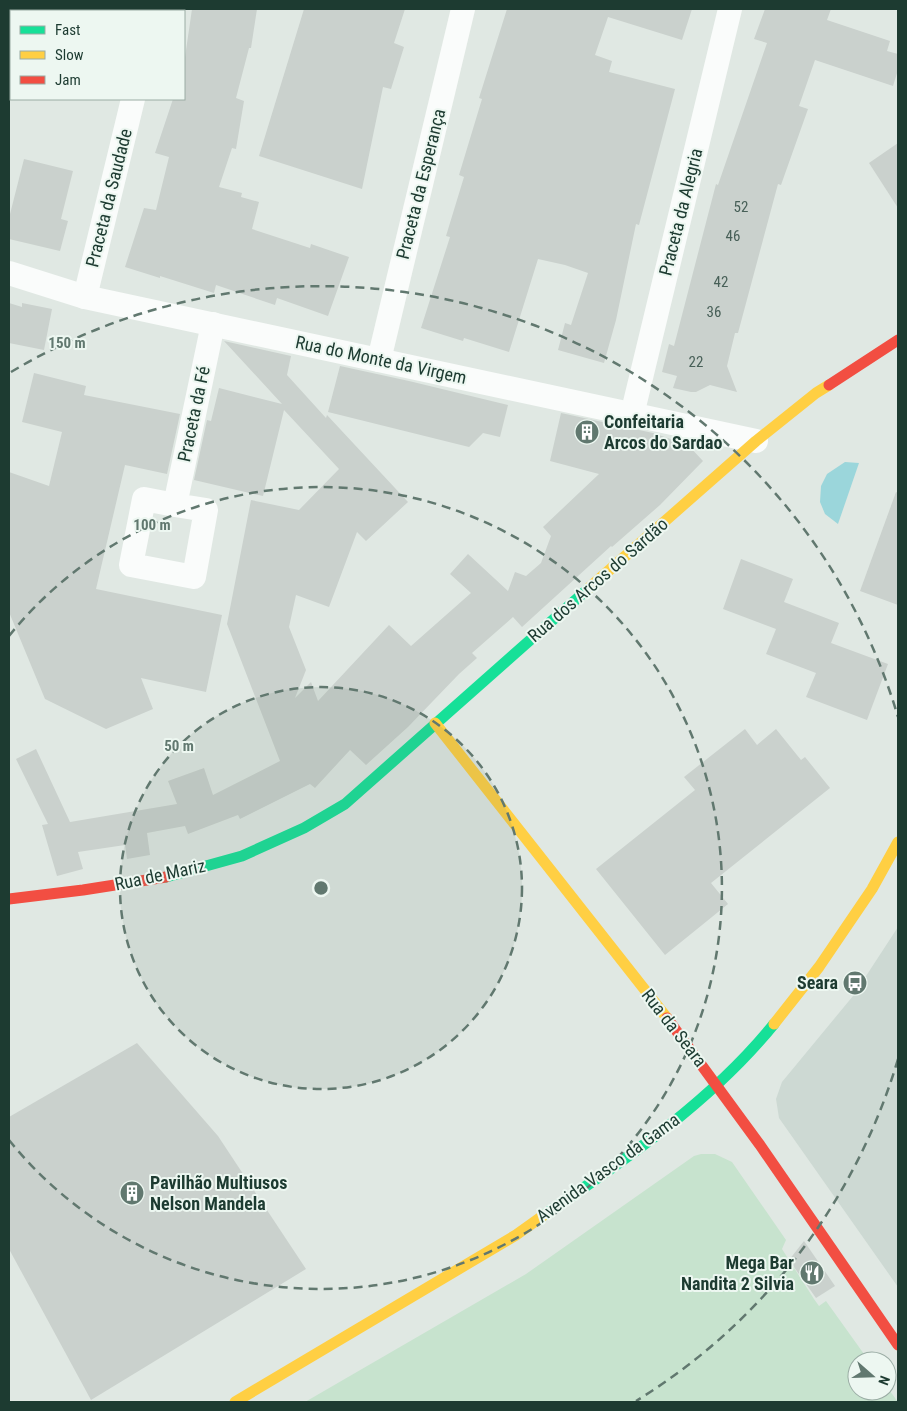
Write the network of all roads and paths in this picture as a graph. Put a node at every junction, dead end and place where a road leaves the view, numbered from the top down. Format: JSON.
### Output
{"nodes":[{"id":1,"x":463,"y":9,"type":"edge"},
{"id":2,"x":730,"y":9,"type":"edge"},
{"id":3,"x":133,"y":100,"type":"edge"},
{"id":4,"x":9,"y":272,"type":"edge"},
{"id":5,"x":86,"y":297,"type":"junction"},
{"id":6,"x":213,"y":324,"type":"junction"},
{"id":7,"x":898,"y":340,"type":"edge"},
{"id":8,"x":379,"y":360,"type":"junction"},
{"id":9,"x":632,"y":415,"type":"junction"},
{"id":10,"x":756,"y":441,"type":"junction"},
{"id":11,"x":175,"y":505,"type":"dead end"},
{"id":12,"x":435,"y":723,"type":"junction"},
{"id":13,"x":304,"y":828,"type":"joint"},
{"id":14,"x":898,"y":842,"type":"edge"},
{"id":15,"x":9,"y":899,"type":"edge"},
{"id":16,"x":718,"y":1085,"type":"junction"},
{"id":17,"x":898,"y":1344,"type":"edge"},
{"id":18,"x":235,"y":1402,"type":"edge"}],
"edges":[{"from":1,"to":8,"type":"street","name":"Praceta da Esperança"},
{"from":2,"to":9,"type":"street","name":"Praceta da Alegria"},
{"from":3,"to":5,"type":"street","name":"Praceta da Saudade"},
{"from":4,"to":5,"type":"street","name":"Rua do Monte da Virgem"},
{"from":5,"to":6,"type":"street","name":"Rua do Monte da Virgem"},
{"from":6,"to":8,"type":"street","name":"Rua do Monte da Virgem"},
{"from":6,"to":11,"type":"street","name":"Praceta da Fé"},
{"from":7,"to":10,"type":"main road","name":"Rua dos Arcos do Sardão"},
{"from":8,"to":9,"type":"street","name":"Rua do Monte da Virgem"},
{"from":9,"to":10,"type":"street","name":"Rua do Monte da Virgem"},
{"from":10,"to":12,"type":"main road","name":"Rua dos Arcos do Sardão"},
{"from":12,"to":13,"type":"main road","name":"Rua dos Arcos do Sardão"},
{"from":12,"to":16,"type":"main road","name":"Rua da Seara"},
{"from":13,"to":15,"type":"main road","name":"Rua de Mariz"},
{"from":14,"to":16,"type":"main road","name":"Avenida Vasco da Gama"},
{"from":16,"to":17,"type":"main road","name":"Rua da Seara"},
{"from":16,"to":18,"type":"main road","name":"Avenida Vasco da Gama"}]}
